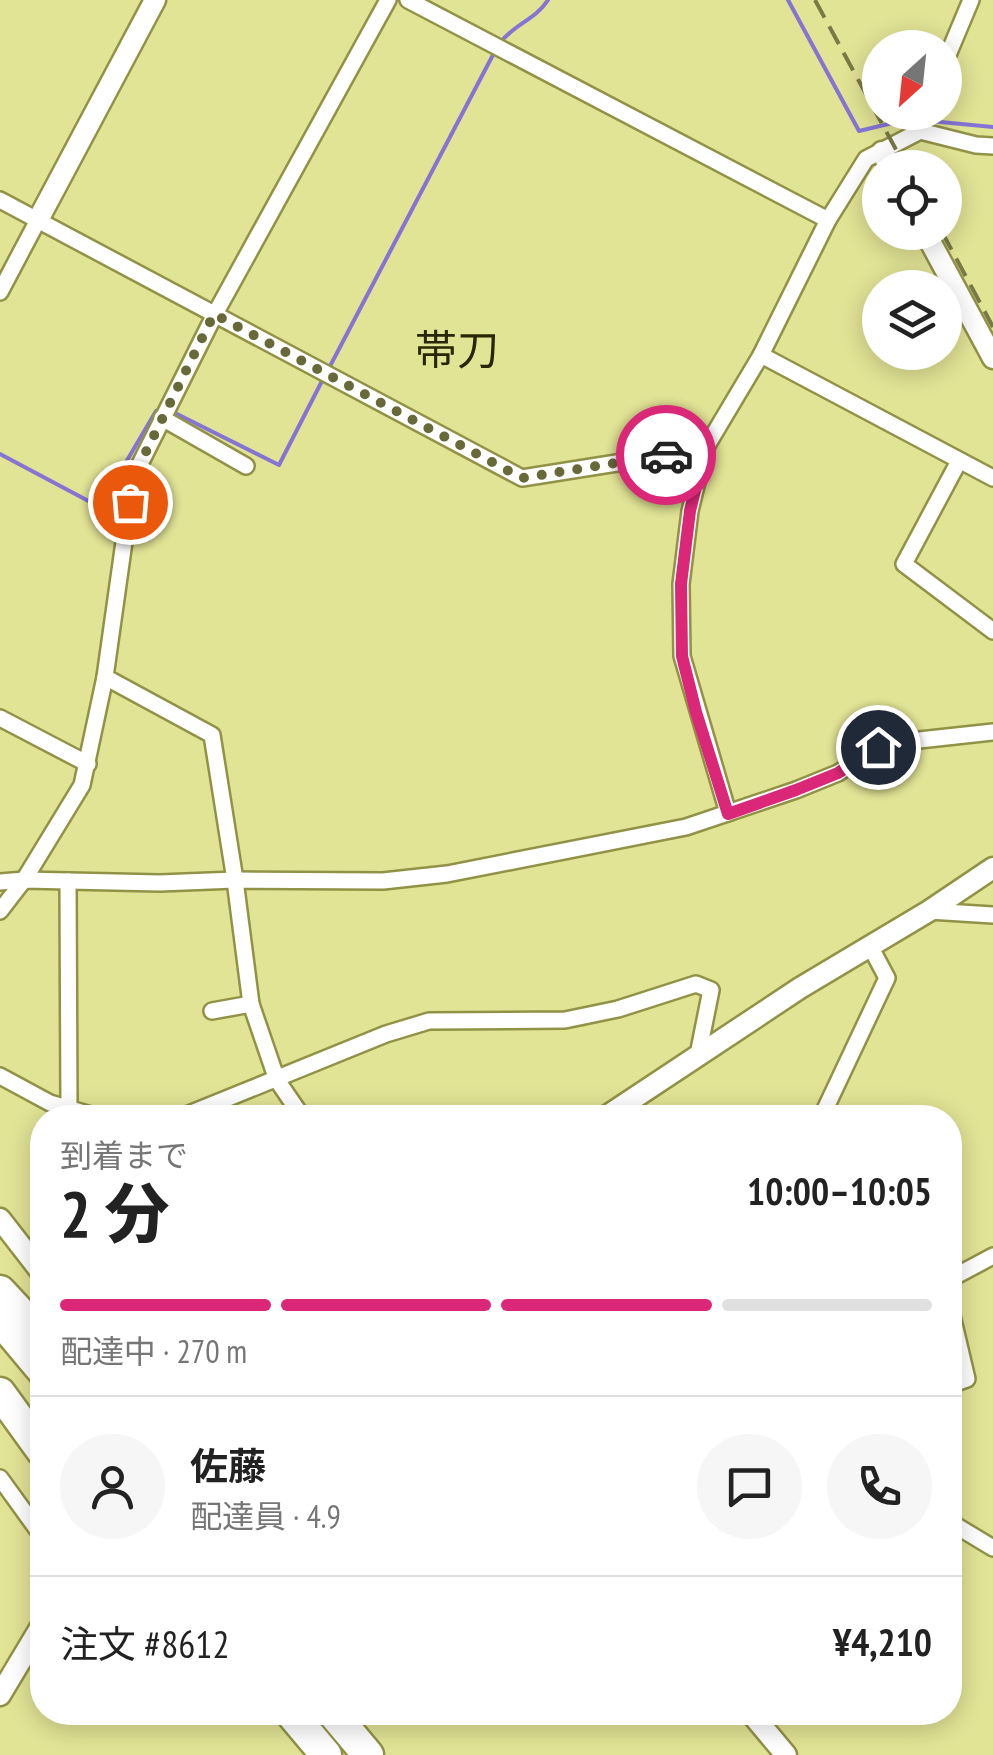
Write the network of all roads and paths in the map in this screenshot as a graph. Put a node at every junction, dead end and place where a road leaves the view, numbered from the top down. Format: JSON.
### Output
{"nodes":[{"id":1,"x":155,"y":0,"type":"edge"},
{"id":2,"x":388,"y":0,"type":"edge"},
{"id":3,"x":408,"y":0,"type":"edge"},
{"id":4,"x":971,"y":0,"type":"edge"},
{"id":5,"x":958,"y":30,"type":"edge"},
{"id":6,"x":914,"y":130,"type":"edge"},
{"id":7,"x":938,"y":130,"type":"edge"},
{"id":8,"x":993,"y":146,"type":"edge"},
{"id":9,"x":895,"y":150,"type":"edge"},
{"id":10,"x":862,"y":165,"type":"edge"},
{"id":11,"x":0,"y":200,"type":"edge"},
{"id":12,"x":38,"y":220,"type":"junction"},
{"id":13,"x":828,"y":220,"type":"junction"},
{"id":14,"x":936,"y":250,"type":"edge"},
{"id":15,"x":0,"y":292,"type":"edge"},
{"id":16,"x":214,"y":314,"type":"junction"},
{"id":17,"x":761,"y":355,"type":"junction"},
{"id":18,"x":993,"y":358,"type":"edge"},
{"id":19,"x":162,"y":418,"type":"junction"},
{"id":20,"x":705,"y":449,"type":"junction"},
{"id":21,"x":959,"y":460,"type":"junction"},
{"id":22,"x":246,"y":466,"type":"dead end"},
{"id":23,"x":993,"y":478,"type":"edge"},
{"id":24,"x":993,"y":632,"type":"edge"},
{"id":25,"x":105,"y":676,"type":"junction"},
{"id":26,"x":0,"y":718,"type":"edge"},
{"id":27,"x":993,"y":732,"type":"edge"},
{"id":28,"x":88,"y":764,"type":"junction"},
{"id":29,"x":728,"y":814,"type":"junction"},
{"id":30,"x":993,"y":868,"type":"edge"},
{"id":31,"x":24,"y":880,"type":"junction"},
{"id":32,"x":236,"y":880,"type":"junction"},
{"id":33,"x":68,"y":881,"type":"junction"},
{"id":34,"x":0,"y":882,"type":"edge"},
{"id":35,"x":929,"y":910,"type":"junction"},
{"id":36,"x":0,"y":911,"type":"edge"},
{"id":37,"x":993,"y":915,"type":"edge"},
{"id":38,"x":870,"y":946,"type":"junction"},
{"id":39,"x":251,"y":1004,"type":"junction"},
{"id":40,"x":212,"y":1011,"type":"dead end"},
{"id":41,"x":698,"y":1056,"type":"junction"},
{"id":42,"x":0,"y":1076,"type":"edge"},
{"id":43,"x":277,"y":1080,"type":"junction"},
{"id":44,"x":58,"y":1105,"type":"edge"},
{"id":45,"x":69,"y":1105,"type":"edge"},
{"id":46,"x":213,"y":1105,"type":"edge"},
{"id":47,"x":294,"y":1105,"type":"edge"},
{"id":48,"x":627,"y":1105,"type":"edge"},
{"id":49,"x":826,"y":1105,"type":"edge"},
{"id":50,"x":0,"y":1219,"type":"edge"},
{"id":51,"x":993,"y":1256,"type":"edge"},
{"id":52,"x":30,"y":1258,"type":"edge"},
{"id":53,"x":962,"y":1273,"type":"edge"},
{"id":54,"x":0,"y":1291,"type":"edge"},
{"id":55,"x":0,"y":1320,"type":"edge"},
{"id":56,"x":30,"y":1323,"type":"edge"},
{"id":57,"x":30,"y":1356,"type":"edge"},
{"id":58,"x":962,"y":1358,"type":"edge"},
{"id":59,"x":0,"y":1370,"type":"edge"},
{"id":60,"x":962,"y":1381,"type":"edge"},
{"id":61,"x":0,"y":1393,"type":"edge"},
{"id":62,"x":30,"y":1406,"type":"edge"},
{"id":63,"x":30,"y":1434,"type":"edge"},
{"id":64,"x":0,"y":1478,"type":"edge"},
{"id":65,"x":30,"y":1519,"type":"edge"},
{"id":66,"x":962,"y":1529,"type":"edge"},
{"id":67,"x":993,"y":1548,"type":"edge"},
{"id":68,"x":30,"y":1645,"type":"edge"},
{"id":69,"x":0,"y":1695,"type":"edge"},
{"id":70,"x":301,"y":1725,"type":"edge"},
{"id":71,"x":343,"y":1725,"type":"edge"},
{"id":72,"x":761,"y":1725,"type":"edge"},
{"id":73,"x":326,"y":1755,"type":"edge"},
{"id":74,"x":368,"y":1755,"type":"edge"},
{"id":75,"x":786,"y":1755,"type":"edge"}],
"edges":[{"from":1,"to":12,"type":"street"},
{"from":2,"to":16,"type":"street"},
{"from":3,"to":13,"type":"street"},
{"from":4,"to":5,"type":"street"},
{"from":6,"to":9,"type":"street"},
{"from":7,"to":8,"type":"street"},
{"from":10,"to":13,"type":"street"},
{"from":11,"to":12,"type":"street"},
{"from":12,"to":15,"type":"street"},
{"from":12,"to":16,"type":"street"},
{"from":13,"to":17,"type":"street"},
{"from":14,"to":18,"type":"street"},
{"from":16,"to":19,"type":"street"},
{"from":16,"to":20,"type":"street"},
{"from":17,"to":20,"type":"street"},
{"from":17,"to":21,"type":"street"},
{"from":19,"to":22,"type":"street"},
{"from":19,"to":25,"type":"street"},
{"from":20,"to":29,"type":"street"},
{"from":21,"to":23,"type":"street"},
{"from":21,"to":24,"type":"street"},
{"from":25,"to":28,"type":"street"},
{"from":25,"to":32,"type":"street"},
{"from":26,"to":28,"type":"street"},
{"from":27,"to":29,"type":"street"},
{"from":28,"to":31,"type":"street"},
{"from":29,"to":32,"type":"street"},
{"from":30,"to":35,"type":"street"},
{"from":31,"to":33,"type":"street"},
{"from":31,"to":34,"type":"street"},
{"from":31,"to":36,"type":"street"},
{"from":32,"to":33,"type":"street"},
{"from":32,"to":39,"type":"street"},
{"from":33,"to":45,"type":"street"},
{"from":35,"to":37,"type":"street"},
{"from":35,"to":38,"type":"street"},
{"from":38,"to":41,"type":"street"},
{"from":38,"to":49,"type":"street"},
{"from":39,"to":40,"type":"street"},
{"from":39,"to":43,"type":"street"},
{"from":41,"to":43,"type":"street"},
{"from":41,"to":48,"type":"street"},
{"from":42,"to":44,"type":"street"},
{"from":43,"to":46,"type":"street"},
{"from":43,"to":47,"type":"street"},
{"from":50,"to":52,"type":"street"},
{"from":51,"to":53,"type":"street"},
{"from":54,"to":56,"type":"highway"},
{"from":55,"to":57,"type":"highway"},
{"from":58,"to":60,"type":"street"},
{"from":59,"to":62,"type":"highway"},
{"from":61,"to":63,"type":"highway"},
{"from":64,"to":65,"type":"street"},
{"from":66,"to":67,"type":"street"},
{"from":68,"to":69,"type":"street"},
{"from":70,"to":73,"type":"highway"},
{"from":71,"to":74,"type":"highway"},
{"from":72,"to":75,"type":"street"}]}
